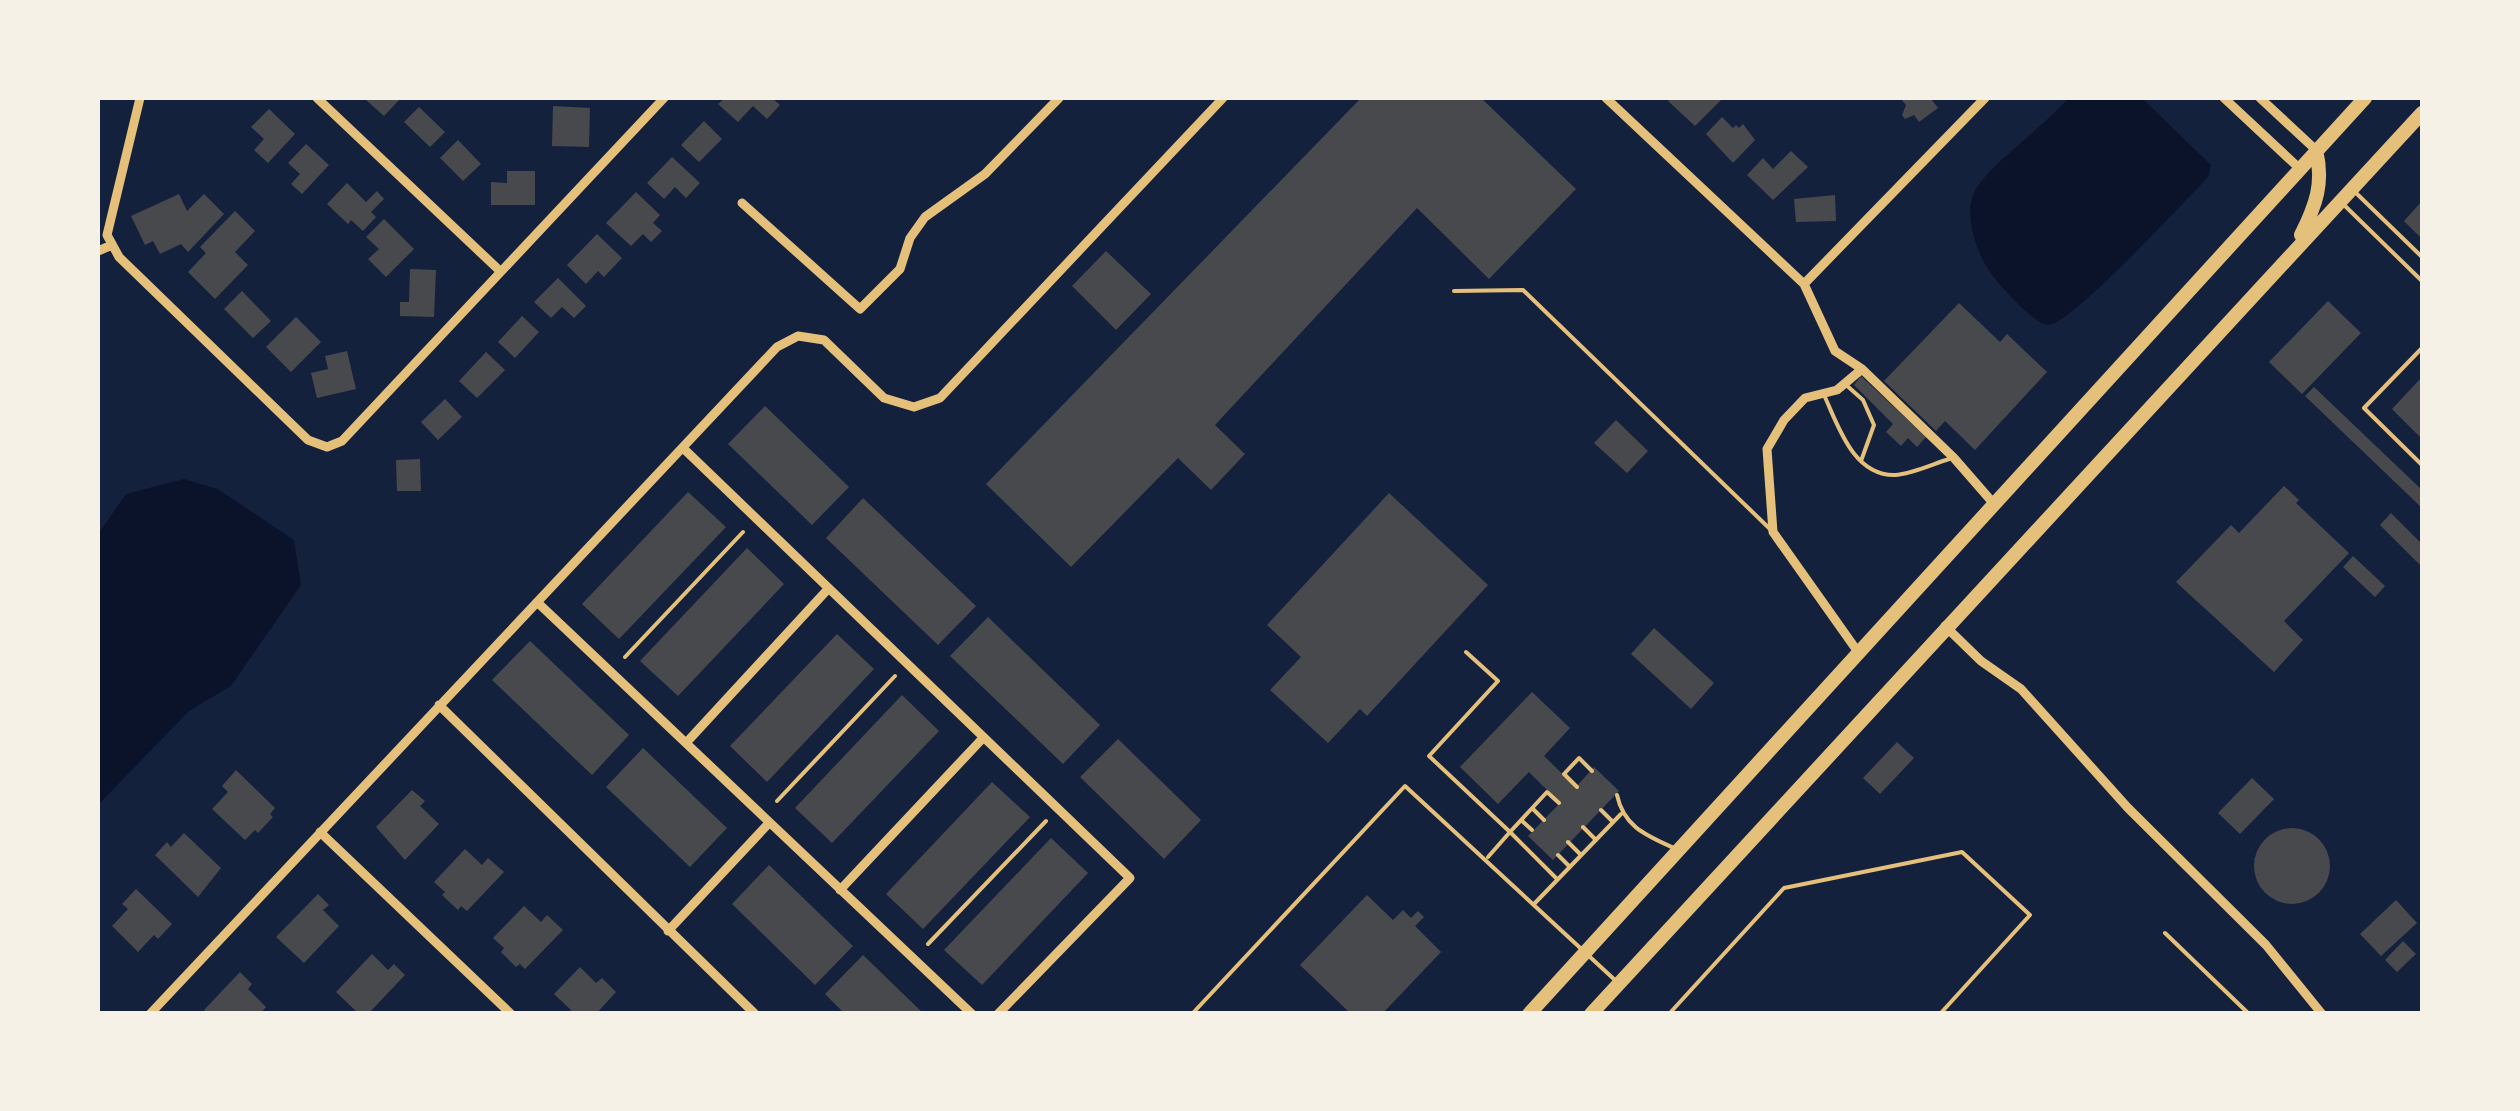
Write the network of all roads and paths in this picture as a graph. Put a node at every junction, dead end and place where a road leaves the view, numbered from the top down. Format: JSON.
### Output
{"nodes":[{"id":1,"x":140,"y":98,"type":"edge"},
{"id":2,"x":316,"y":98,"type":"edge"},
{"id":3,"x":646,"y":98,"type":"edge"},
{"id":4,"x":664,"y":98,"type":"edge"},
{"id":5,"x":1059,"y":98,"type":"edge"},
{"id":6,"x":1222,"y":98,"type":"edge"},
{"id":7,"x":1606,"y":98,"type":"edge"},
{"id":8,"x":1985,"y":98,"type":"edge"},
{"id":9,"x":2224,"y":98,"type":"edge"},
{"id":10,"x":2260,"y":98,"type":"edge"},
{"id":11,"x":2365,"y":98,"type":"edge"},
{"id":12,"x":655,"y":107,"type":"junction"},
{"id":13,"x":2422,"y":113,"type":"edge"},
{"id":14,"x":2316,"y":150,"type":"junction"},
{"id":15,"x":2299,"y":168,"type":"junction"},
{"id":16,"x":2351,"y":188,"type":"junction"},
{"id":17,"x":2339,"y":201,"type":"junction"},
{"id":18,"x":742,"y":203,"type":"dead end"},
{"id":19,"x":110,"y":240,"type":"junction"},
{"id":20,"x":2295,"y":248,"type":"junction"},
{"id":21,"x":98,"y":251,"type":"edge"},
{"id":22,"x":2422,"y":256,"type":"edge"},
{"id":23,"x":500,"y":271,"type":"junction"},
{"id":24,"x":2422,"y":281,"type":"edge"},
{"id":25,"x":1804,"y":284,"type":"junction"},
{"id":26,"x":1454,"y":291,"type":"dead end"},
{"id":27,"x":2422,"y":348,"type":"edge"},
{"id":28,"x":1862,"y":368,"type":"junction"},
{"id":29,"x":1845,"y":384,"type":"junction"},
{"id":30,"x":1824,"y":394,"type":"junction"},
{"id":31,"x":682,"y":448,"type":"junction"},
{"id":32,"x":1954,"y":458,"type":"junction"},
{"id":33,"x":1862,"y":461,"type":"junction"},
{"id":34,"x":2422,"y":464,"type":"edge"},
{"id":35,"x":1994,"y":504,"type":"junction"},
{"id":36,"x":742,"y":532,"type":"dead end"},
{"id":37,"x":1773,"y":532,"type":"junction"},
{"id":38,"x":828,"y":590,"type":"junction"},
{"id":39,"x":537,"y":602,"type":"junction"},
{"id":40,"x":1945,"y":626,"type":"junction"},
{"id":41,"x":1466,"y":652,"type":"dead end"},
{"id":42,"x":1858,"y":652,"type":"junction"},
{"id":43,"x":625,"y":657,"type":"dead end"},
{"id":44,"x":895,"y":676,"type":"dead end"},
{"id":45,"x":439,"y":704,"type":"junction"},
{"id":46,"x":983,"y":738,"type":"junction"},
{"id":47,"x":686,"y":743,"type":"junction"},
{"id":48,"x":1592,"y":770,"type":"dead end"},
{"id":49,"x":1577,"y":787,"type":"dead end"},
{"id":50,"x":1617,"y":795,"type":"dead end"},
{"id":51,"x":777,"y":801,"type":"dead end"},
{"id":52,"x":1558,"y":803,"type":"dead end"},
{"id":53,"x":1532,"y":809,"type":"junction"},
{"id":54,"x":1601,"y":810,"type":"dead end"},
{"id":55,"x":1621,"y":814,"type":"junction"},
{"id":56,"x":1521,"y":820,"type":"junction"},
{"id":57,"x":1544,"y":820,"type":"dead end"},
{"id":58,"x":768,"y":822,"type":"junction"},
{"id":59,"x":1046,"y":822,"type":"dead end"},
{"id":60,"x":1613,"y":822,"type":"junction"},
{"id":61,"x":1583,"y":827,"type":"dead end"},
{"id":62,"x":1532,"y":830,"type":"dead end"},
{"id":63,"x":320,"y":832,"type":"junction"},
{"id":64,"x":1510,"y":832,"type":"junction"},
{"id":65,"x":1596,"y":840,"type":"junction"},
{"id":66,"x":1568,"y":842,"type":"dead end"},
{"id":67,"x":1676,"y":850,"type":"junction"},
{"id":68,"x":1558,"y":855,"type":"dead end"},
{"id":69,"x":1581,"y":855,"type":"junction"},
{"id":70,"x":1486,"y":859,"type":"junction"},
{"id":71,"x":1570,"y":866,"type":"junction"},
{"id":72,"x":1558,"y":880,"type":"junction"},
{"id":73,"x":840,"y":890,"type":"junction"},
{"id":74,"x":1534,"y":904,"type":"junction"},
{"id":75,"x":668,"y":930,"type":"junction"},
{"id":76,"x":2164,"y":933,"type":"dead end"},
{"id":77,"x":928,"y":944,"type":"dead end"},
{"id":78,"x":1586,"y":952,"type":"junction"},
{"id":79,"x":1618,"y":983,"type":"junction"},
{"id":80,"x":150,"y":1014,"type":"edge"},
{"id":81,"x":512,"y":1014,"type":"edge"},
{"id":82,"x":754,"y":1014,"type":"edge"},
{"id":83,"x":972,"y":1014,"type":"edge"},
{"id":84,"x":998,"y":1014,"type":"edge"},
{"id":85,"x":1192,"y":1014,"type":"edge"},
{"id":86,"x":1529,"y":1014,"type":"edge"},
{"id":87,"x":1590,"y":1014,"type":"edge"},
{"id":88,"x":1670,"y":1014,"type":"edge"},
{"id":89,"x":1940,"y":1014,"type":"edge"},
{"id":90,"x":2248,"y":1014,"type":"edge"},
{"id":91,"x":2322,"y":1014,"type":"edge"}],
"edges":[{"from":1,"to":19,"type":"street"},
{"from":2,"to":23,"type":"street"},
{"from":3,"to":12,"type":"street"},
{"from":4,"to":12,"type":"street"},
{"from":5,"to":18,"type":"street"},
{"from":6,"to":31,"type":"street"},
{"from":7,"to":25,"type":"street"},
{"from":8,"to":25,"type":"street"},
{"from":9,"to":15,"type":"street"},
{"from":10,"to":14,"type":"street"},
{"from":11,"to":14,"type":"main road"},
{"from":12,"to":23,"type":"street"},
{"from":13,"to":16,"type":"main road"},
{"from":14,"to":15,"type":"main road"},
{"from":14,"to":20,"type":"main road"},
{"from":15,"to":35,"type":"main road"},
{"from":16,"to":17,"type":"main road"},
{"from":16,"to":22,"type":"lane"},
{"from":17,"to":20,"type":"main road"},
{"from":17,"to":24,"type":"lane"},
{"from":19,"to":21,"type":"street"},
{"from":19,"to":23,"type":"street"},
{"from":20,"to":40,"type":"main road"},
{"from":25,"to":28,"type":"street"},
{"from":26,"to":37,"type":"lane"},
{"from":27,"to":34,"type":"lane"},
{"from":28,"to":29,"type":"street"},
{"from":28,"to":32,"type":"street"},
{"from":29,"to":30,"type":"street"},
{"from":29,"to":33,"type":"lane"},
{"from":30,"to":33,"type":"lane"},
{"from":30,"to":37,"type":"street"},
{"from":31,"to":38,"type":"street"},
{"from":31,"to":39,"type":"street"},
{"from":32,"to":33,"type":"lane"},
{"from":32,"to":35,"type":"street"},
{"from":35,"to":42,"type":"main road"},
{"from":36,"to":43,"type":"path"},
{"from":37,"to":42,"type":"street"},
{"from":38,"to":46,"type":"street"},
{"from":38,"to":47,"type":"street"},
{"from":39,"to":45,"type":"street"},
{"from":39,"to":47,"type":"street"},
{"from":40,"to":79,"type":"main road"},
{"from":40,"to":91,"type":"street"},
{"from":41,"to":64,"type":"lane"},
{"from":42,"to":67,"type":"main road"},
{"from":44,"to":51,"type":"path"},
{"from":45,"to":63,"type":"street"},
{"from":45,"to":75,"type":"street"},
{"from":46,"to":73,"type":"street"},
{"from":46,"to":84,"type":"street"},
{"from":47,"to":58,"type":"street"},
{"from":48,"to":49,"type":"lane"},
{"from":50,"to":55,"type":"lane"},
{"from":52,"to":53,"type":"lane"},
{"from":53,"to":56,"type":"lane"},
{"from":53,"to":57,"type":"lane"},
{"from":54,"to":60,"type":"lane"},
{"from":55,"to":60,"type":"lane"},
{"from":55,"to":67,"type":"lane"},
{"from":56,"to":62,"type":"lane"},
{"from":56,"to":64,"type":"lane"},
{"from":58,"to":73,"type":"street"},
{"from":58,"to":75,"type":"street"},
{"from":59,"to":77,"type":"path"},
{"from":60,"to":65,"type":"lane"},
{"from":61,"to":65,"type":"lane"},
{"from":63,"to":80,"type":"street"},
{"from":63,"to":81,"type":"street"},
{"from":64,"to":70,"type":"lane"},
{"from":64,"to":72,"type":"lane"},
{"from":65,"to":69,"type":"lane"},
{"from":66,"to":69,"type":"lane"},
{"from":67,"to":78,"type":"main road"},
{"from":68,"to":71,"type":"lane"},
{"from":69,"to":71,"type":"lane"},
{"from":70,"to":74,"type":"lane"},
{"from":70,"to":85,"type":"lane"},
{"from":71,"to":72,"type":"lane"},
{"from":72,"to":74,"type":"lane"},
{"from":73,"to":83,"type":"street"},
{"from":74,"to":78,"type":"lane"},
{"from":75,"to":82,"type":"street"},
{"from":76,"to":90,"type":"lane"},
{"from":78,"to":79,"type":"lane"},
{"from":78,"to":86,"type":"main road"},
{"from":79,"to":87,"type":"main road"},
{"from":88,"to":89,"type":"lane"}]}
